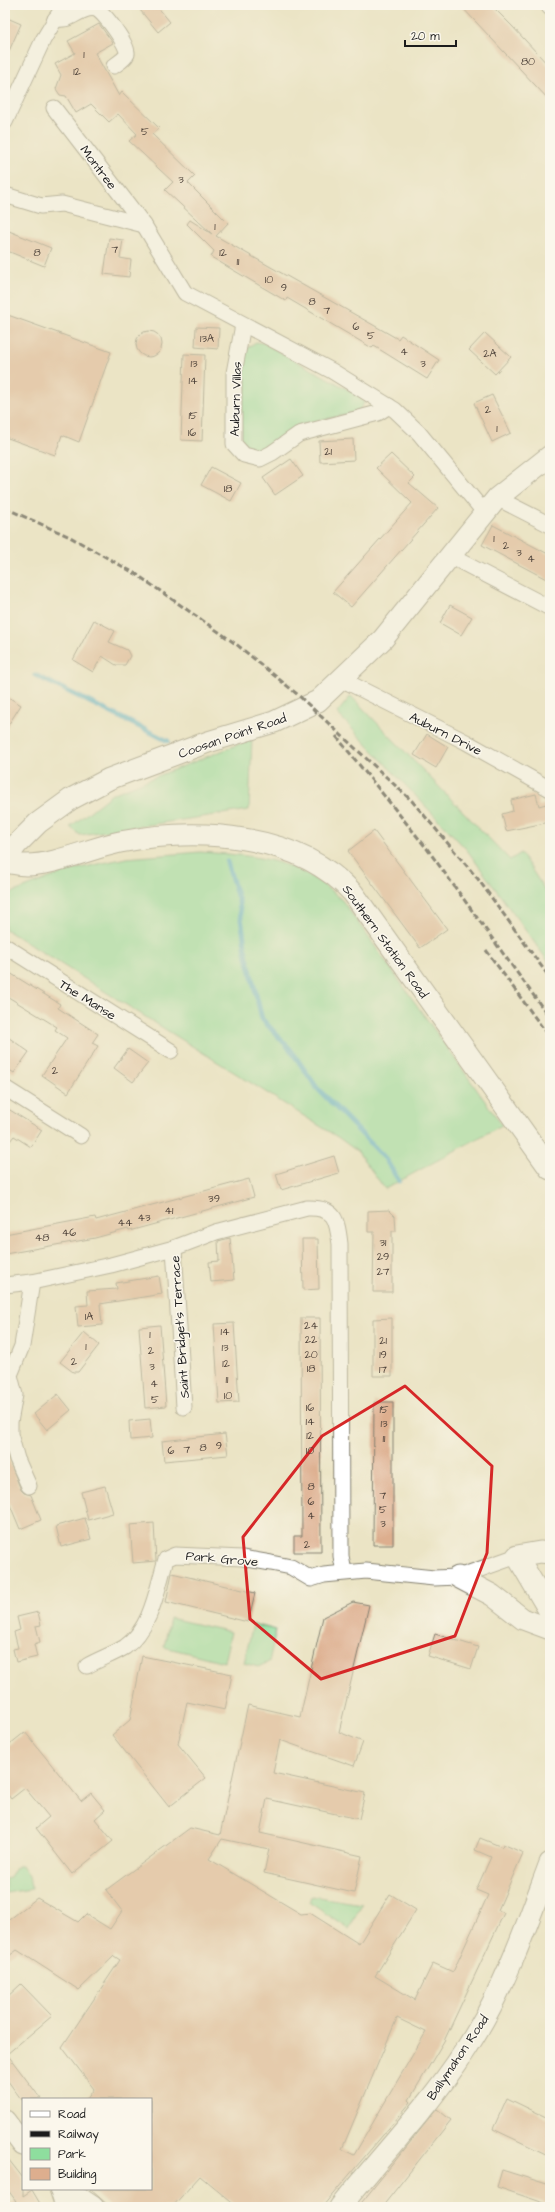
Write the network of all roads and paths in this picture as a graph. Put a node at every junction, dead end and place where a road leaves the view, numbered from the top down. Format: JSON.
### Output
{"nodes":[{"id":1,"x":64,"y":5,"type":"edge"},
{"id":2,"x":548,"y":5,"type":"edge"},
{"id":3,"x":550,"y":8,"type":"edge"},
{"id":4,"x":55,"y":19,"type":"junction"},
{"id":5,"x":114,"y":66,"type":"dead end"},
{"id":6,"x":54,"y":108,"type":"dead end"},
{"id":7,"x":5,"y":122,"type":"edge"},
{"id":8,"x":5,"y":195,"type":"edge"},
{"id":9,"x":144,"y":225,"type":"junction"},
{"id":10,"x":243,"y":325,"type":"junction"},
{"id":11,"x":389,"y":406,"type":"junction"},
{"id":12,"x":550,"y":456,"type":"edge"},
{"id":13,"x":491,"y":505,"type":"junction"},
{"id":14,"x":550,"y":526,"type":"edge"},
{"id":15,"x":450,"y":556,"type":"junction"},
{"id":16,"x":550,"y":608,"type":"edge"},
{"id":17,"x":341,"y":680,"type":"junction"},
{"id":18,"x":550,"y":789,"type":"edge"},
{"id":19,"x":5,"y":861,"type":"edge"},
{"id":20,"x":5,"y":946,"type":"edge"},
{"id":21,"x":171,"y":1051,"type":"dead end"},
{"id":22,"x":5,"y":1088,"type":"edge"},
{"id":23,"x":81,"y":1136,"type":"dead end"},
{"id":24,"x":550,"y":1169,"type":"edge"},
{"id":25,"x":174,"y":1248,"type":"junction"},
{"id":26,"x":32,"y":1282,"type":"junction"},
{"id":27,"x":5,"y":1285,"type":"edge"},
{"id":28,"x":184,"y":1407,"type":"dead end"},
{"id":29,"x":29,"y":1486,"type":"dead end"},
{"id":30,"x":550,"y":1553,"type":"edge"},
{"id":31,"x":517,"y":1556,"type":"junction"},
{"id":32,"x":344,"y":1572,"type":"junction"},
{"id":33,"x":458,"y":1577,"type":"junction"},
{"id":34,"x":550,"y":1612,"type":"edge"},
{"id":35,"x":550,"y":1629,"type":"edge"},
{"id":36,"x":87,"y":1666,"type":"dead end"},
{"id":37,"x":550,"y":1863,"type":"edge"},
{"id":38,"x":5,"y":2121,"type":"edge"},
{"id":39,"x":22,"y":2144,"type":"edge"},
{"id":40,"x":57,"y":2190,"type":"edge"},
{"id":41,"x":68,"y":2190,"type":"edge"},
{"id":42,"x":63,"y":2207,"type":"edge"},
{"id":43,"x":93,"y":2207,"type":"edge"},
{"id":44,"x":340,"y":2207,"type":"edge"}],
"edges":[{"from":1,"to":4,"type":"street"},
{"from":2,"to":3,"type":"street"},
{"from":4,"to":5,"type":"street"},
{"from":4,"to":7,"type":"street"},
{"from":6,"to":9,"type":"street","name":"Montree"},
{"from":8,"to":9,"type":"street"},
{"from":9,"to":10,"type":"street","name":"Montree"},
{"from":10,"to":11,"type":"street"},
{"from":10,"to":11,"type":"street","name":"Auburn Villas"},
{"from":11,"to":13,"type":"street"},
{"from":12,"to":13,"type":"street","name":"Coosan Point Road"},
{"from":13,"to":14,"type":"street"},
{"from":13,"to":15,"type":"street","name":"Coosan Point Road"},
{"from":15,"to":16,"type":"street"},
{"from":15,"to":17,"type":"street","name":"Coosan Point Road"},
{"from":17,"to":18,"type":"street","name":"Auburn Drive"},
{"from":17,"to":19,"type":"street","name":"Coosan Point Road"},
{"from":19,"to":24,"type":"street","name":"Southern Station Road"},
{"from":20,"to":21,"type":"street","name":"The Manse"},
{"from":22,"to":23,"type":"street"},
{"from":25,"to":26,"type":"street"},
{"from":25,"to":28,"type":"street","name":"Saint Bridget's Terrace"},
{"from":25,"to":32,"type":"street"},
{"from":26,"to":27,"type":"street"},
{"from":26,"to":29,"type":"street"},
{"from":30,"to":31,"type":"street"},
{"from":31,"to":33,"type":"street","name":"Park Grove"},
{"from":31,"to":34,"type":"street"},
{"from":32,"to":33,"type":"street","name":"Park Grove"},
{"from":32,"to":36,"type":"street","name":"Park Grove"},
{"from":33,"to":35,"type":"street"},
{"from":37,"to":44,"type":"street","name":"Ballymahon Road"},
{"from":38,"to":39,"type":"street"},
{"from":40,"to":42,"type":"street"},
{"from":41,"to":43,"type":"street"}]}
